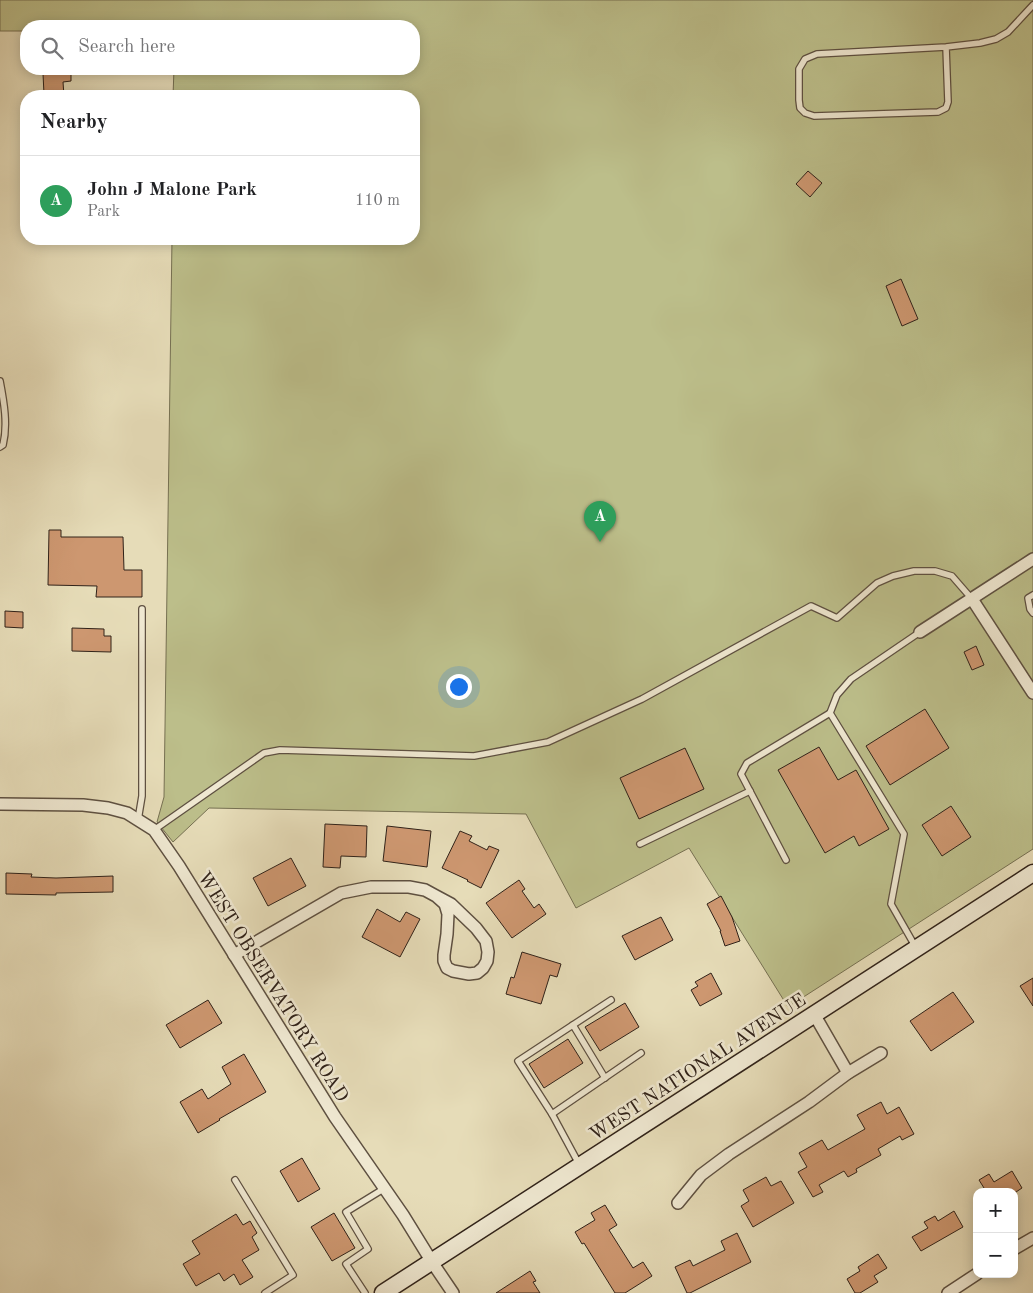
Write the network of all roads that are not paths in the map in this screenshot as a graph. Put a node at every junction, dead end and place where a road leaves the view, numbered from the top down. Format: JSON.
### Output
{"nodes":[{"id":1,"x":1033,"y":5,"type":"edge"},
{"id":2,"x":946,"y":48,"type":"junction"},
{"id":3,"x":0,"y":381,"type":"edge"},
{"id":4,"x":0,"y":447,"type":"edge"},
{"id":5,"x":1033,"y":559,"type":"edge"},
{"id":6,"x":1033,"y":595,"type":"edge"},
{"id":7,"x":972,"y":599,"type":"junction"},
{"id":8,"x":142,"y":609,"type":"dead end"},
{"id":9,"x":1033,"y":613,"type":"edge"},
{"id":10,"x":920,"y":632,"type":"joint"},
{"id":11,"x":1033,"y":693,"type":"edge"},
{"id":12,"x":830,"y":713,"type":"junction"},
{"id":13,"x":750,"y":791,"type":"junction"},
{"id":14,"x":0,"y":804,"type":"edge"},
{"id":15,"x":138,"y":820,"type":"junction"},
{"id":16,"x":154,"y":830,"type":"junction"},
{"id":17,"x":640,"y":844,"type":"dead end"},
{"id":18,"x":786,"y":860,"type":"dead end"},
{"id":19,"x":1033,"y":873,"type":"edge"},
{"id":20,"x":436,"y":896,"type":"junction"},
{"id":21,"x":916,"y":948,"type":"junction"},
{"id":22,"x":234,"y":955,"type":"junction"},
{"id":23,"x":611,"y":1000,"type":"dead end"},
{"id":24,"x":814,"y":1014,"type":"junction"},
{"id":25,"x":573,"y":1025,"type":"junction"},
{"id":26,"x":641,"y":1053,"type":"dead end"},
{"id":27,"x":880,"y":1053,"type":"dead end"},
{"id":28,"x":848,"y":1073,"type":"junction"},
{"id":29,"x":605,"y":1078,"type":"junction"},
{"id":30,"x":552,"y":1114,"type":"junction"},
{"id":31,"x":580,"y":1166,"type":"junction"},
{"id":32,"x":235,"y":1180,"type":"dead end"},
{"id":33,"x":385,"y":1188,"type":"junction"},
{"id":34,"x":678,"y":1203,"type":"dead end"},
{"id":35,"x":1033,"y":1238,"type":"edge"},
{"id":36,"x":1018,"y":1247,"type":"edge"},
{"id":37,"x":432,"y":1262,"type":"junction"},
{"id":38,"x":973,"y":1277,"type":"edge"},
{"id":39,"x":265,"y":1293,"type":"edge"},
{"id":40,"x":365,"y":1293,"type":"edge"},
{"id":41,"x":383,"y":1293,"type":"edge"},
{"id":42,"x":452,"y":1293,"type":"edge"},
{"id":43,"x":948,"y":1293,"type":"edge"}],
"edges":[{"from":1,"to":2,"type":"lane"},
{"from":2,"to":2,"type":"lane"},
{"from":3,"to":4,"type":"lane"},
{"from":5,"to":7,"type":"street"},
{"from":6,"to":9,"type":"lane"},
{"from":7,"to":10,"type":"street"},
{"from":7,"to":11,"type":"street"},
{"from":7,"to":16,"type":"lane"},
{"from":8,"to":15,"type":"lane"},
{"from":10,"to":12,"type":"lane"},
{"from":12,"to":13,"type":"lane"},
{"from":12,"to":21,"type":"lane"},
{"from":13,"to":17,"type":"lane"},
{"from":13,"to":18,"type":"lane"},
{"from":14,"to":15,"type":"street","name":"WEST OBSERVATORY ROAD"},
{"from":15,"to":16,"type":"street","name":"WEST OBSERVATORY ROAD"},
{"from":16,"to":22,"type":"street","name":"WEST OBSERVATORY ROAD"},
{"from":19,"to":21,"type":"main road","name":"WEST NATIONAL AVENUE"},
{"from":20,"to":20,"type":"street"},
{"from":20,"to":22,"type":"street"},
{"from":21,"to":24,"type":"main road","name":"WEST NATIONAL AVENUE"},
{"from":22,"to":33,"type":"street","name":"WEST OBSERVATORY ROAD"},
{"from":23,"to":25,"type":"lane"},
{"from":24,"to":28,"type":"street"},
{"from":24,"to":31,"type":"main road","name":"WEST NATIONAL AVENUE"},
{"from":25,"to":29,"type":"lane"},
{"from":25,"to":30,"type":"lane"},
{"from":26,"to":29,"type":"lane"},
{"from":27,"to":28,"type":"street"},
{"from":28,"to":34,"type":"street"},
{"from":29,"to":30,"type":"lane"},
{"from":30,"to":31,"type":"lane"},
{"from":31,"to":37,"type":"main road","name":"WEST NATIONAL AVENUE"},
{"from":32,"to":39,"type":"lane"},
{"from":33,"to":37,"type":"street","name":"WEST OBSERVATORY ROAD"},
{"from":33,"to":40,"type":"lane"},
{"from":35,"to":36,"type":"street"},
{"from":37,"to":41,"type":"main road","name":"WEST NATIONAL AVENUE"},
{"from":37,"to":42,"type":"street","name":"WEST OBSERVATORY ROAD"},
{"from":38,"to":43,"type":"street"}]}
